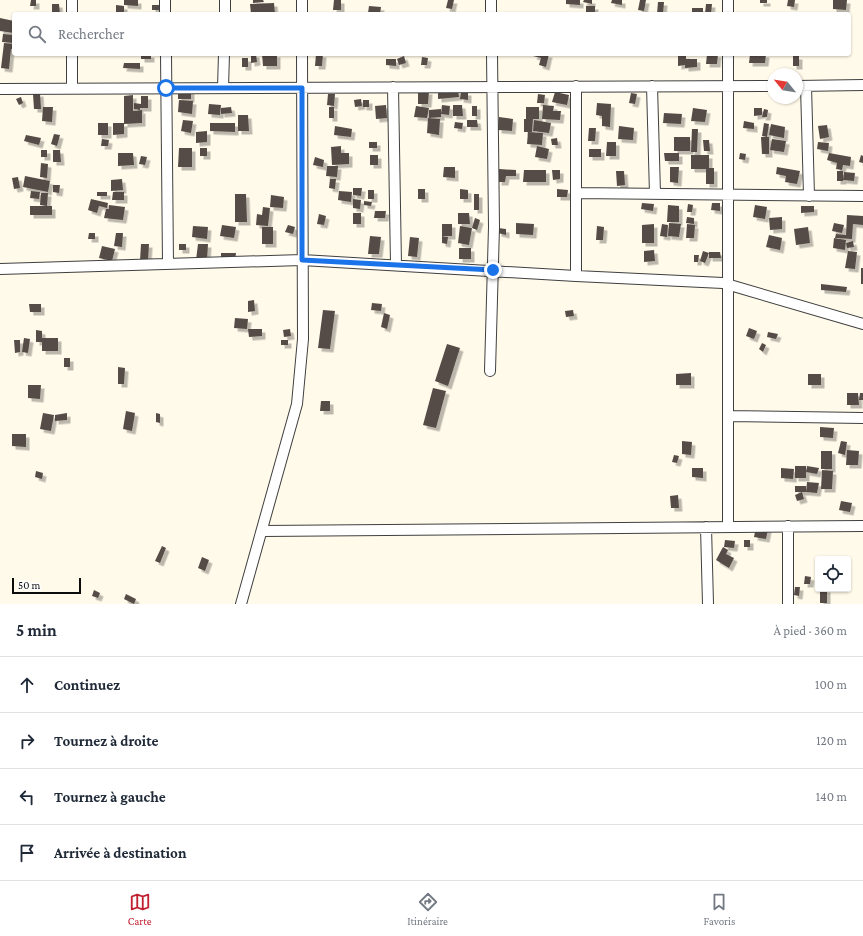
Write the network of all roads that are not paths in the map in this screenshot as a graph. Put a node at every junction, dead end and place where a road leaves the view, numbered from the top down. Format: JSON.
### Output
{"nodes":[{"id":1,"x":72,"y":0,"type":"edge"},
{"id":2,"x":165,"y":0,"type":"edge"},
{"id":3,"x":225,"y":0,"type":"edge"},
{"id":4,"x":302,"y":0,"type":"edge"},
{"id":5,"x":491,"y":0,"type":"edge"},
{"id":6,"x":728,"y":0,"type":"edge"},
{"id":7,"x":72,"y":12,"type":"edge"},
{"id":8,"x":165,"y":12,"type":"edge"},
{"id":9,"x":225,"y":12,"type":"edge"},
{"id":10,"x":302,"y":12,"type":"edge"},
{"id":11,"x":491,"y":12,"type":"edge"},
{"id":12,"x":728,"y":12,"type":"edge"},
{"id":13,"x":72,"y":56,"type":"edge"},
{"id":14,"x":166,"y":56,"type":"edge"},
{"id":15,"x":224,"y":56,"type":"edge"},
{"id":16,"x":302,"y":56,"type":"edge"},
{"id":17,"x":492,"y":56,"type":"edge"},
{"id":18,"x":728,"y":56,"type":"edge"},
{"id":19,"x":863,"y":85,"type":"edge"},
{"id":20,"x":576,"y":86,"type":"junction"},
{"id":21,"x":652,"y":86,"type":"junction"},
{"id":22,"x":728,"y":86,"type":"junction"},
{"id":23,"x":767,"y":86,"type":"edge"},
{"id":24,"x":803,"y":86,"type":"edge"},
{"id":25,"x":393,"y":87,"type":"junction"},
{"id":26,"x":492,"y":87,"type":"junction"},
{"id":27,"x":72,"y":88,"type":"junction"},
{"id":28,"x":166,"y":88,"type":"junction"},
{"id":29,"x":223,"y":88,"type":"junction"},
{"id":30,"x":302,"y":88,"type":"junction"},
{"id":31,"x":0,"y":89,"type":"edge"},
{"id":32,"x":803,"y":102,"type":"edge"},
{"id":33,"x":576,"y":193,"type":"junction"},
{"id":34,"x":656,"y":194,"type":"junction"},
{"id":35,"x":728,"y":195,"type":"junction"},
{"id":36,"x":809,"y":196,"type":"junction"},
{"id":37,"x":863,"y":196,"type":"edge"},
{"id":38,"x":302,"y":260,"type":"junction"},
{"id":39,"x":168,"y":264,"type":"junction"},
{"id":40,"x":396,"y":265,"type":"junction"},
{"id":41,"x":0,"y":269,"type":"edge"},
{"id":42,"x":493,"y":270,"type":"junction"},
{"id":43,"x":576,"y":276,"type":"junction"},
{"id":44,"x":728,"y":284,"type":"junction"},
{"id":45,"x":863,"y":324,"type":"edge"},
{"id":46,"x":490,"y":371,"type":"dead end"},
{"id":47,"x":728,"y":416,"type":"junction"},
{"id":48,"x":863,"y":418,"type":"edge"},
{"id":49,"x":788,"y":526,"type":"junction"},
{"id":50,"x":863,"y":526,"type":"edge"},
{"id":51,"x":706,"y":527,"type":"junction"},
{"id":52,"x":728,"y":527,"type":"junction"},
{"id":53,"x":262,"y":531,"type":"junction"},
{"id":54,"x":242,"y":604,"type":"edge"},
{"id":55,"x":708,"y":604,"type":"edge"},
{"id":56,"x":788,"y":604,"type":"edge"}],
"edges":[{"from":1,"to":7,"type":"street"},
{"from":2,"to":8,"type":"street"},
{"from":3,"to":9,"type":"street"},
{"from":4,"to":10,"type":"street"},
{"from":5,"to":11,"type":"street"},
{"from":6,"to":12,"type":"street"},
{"from":13,"to":27,"type":"street"},
{"from":14,"to":28,"type":"street"},
{"from":15,"to":29,"type":"street"},
{"from":16,"to":30,"type":"street"},
{"from":17,"to":26,"type":"street"},
{"from":18,"to":22,"type":"street"},
{"from":19,"to":24,"type":"street"},
{"from":20,"to":21,"type":"street"},
{"from":20,"to":26,"type":"street"},
{"from":20,"to":33,"type":"street"},
{"from":21,"to":22,"type":"street"},
{"from":21,"to":34,"type":"street"},
{"from":22,"to":23,"type":"street"},
{"from":22,"to":35,"type":"street"},
{"from":25,"to":26,"type":"street"},
{"from":25,"to":30,"type":"street"},
{"from":25,"to":40,"type":"street"},
{"from":26,"to":42,"type":"street"},
{"from":27,"to":28,"type":"street"},
{"from":27,"to":31,"type":"street"},
{"from":28,"to":29,"type":"street"},
{"from":28,"to":39,"type":"street"},
{"from":29,"to":30,"type":"street"},
{"from":30,"to":38,"type":"street"},
{"from":32,"to":36,"type":"street"},
{"from":33,"to":34,"type":"street"},
{"from":33,"to":43,"type":"street"},
{"from":34,"to":35,"type":"street"},
{"from":35,"to":36,"type":"street"},
{"from":35,"to":44,"type":"street"},
{"from":36,"to":37,"type":"street"},
{"from":38,"to":39,"type":"street"},
{"from":38,"to":40,"type":"street"},
{"from":38,"to":53,"type":"street"},
{"from":39,"to":41,"type":"street"},
{"from":40,"to":42,"type":"street"},
{"from":42,"to":43,"type":"street"},
{"from":42,"to":46,"type":"street"},
{"from":43,"to":44,"type":"street"},
{"from":44,"to":45,"type":"street"},
{"from":44,"to":47,"type":"street"},
{"from":47,"to":48,"type":"street"},
{"from":47,"to":52,"type":"street"},
{"from":49,"to":50,"type":"street"},
{"from":49,"to":52,"type":"street"},
{"from":49,"to":56,"type":"street"},
{"from":51,"to":52,"type":"street"},
{"from":51,"to":53,"type":"street"},
{"from":51,"to":55,"type":"street"},
{"from":53,"to":54,"type":"street"}]}
